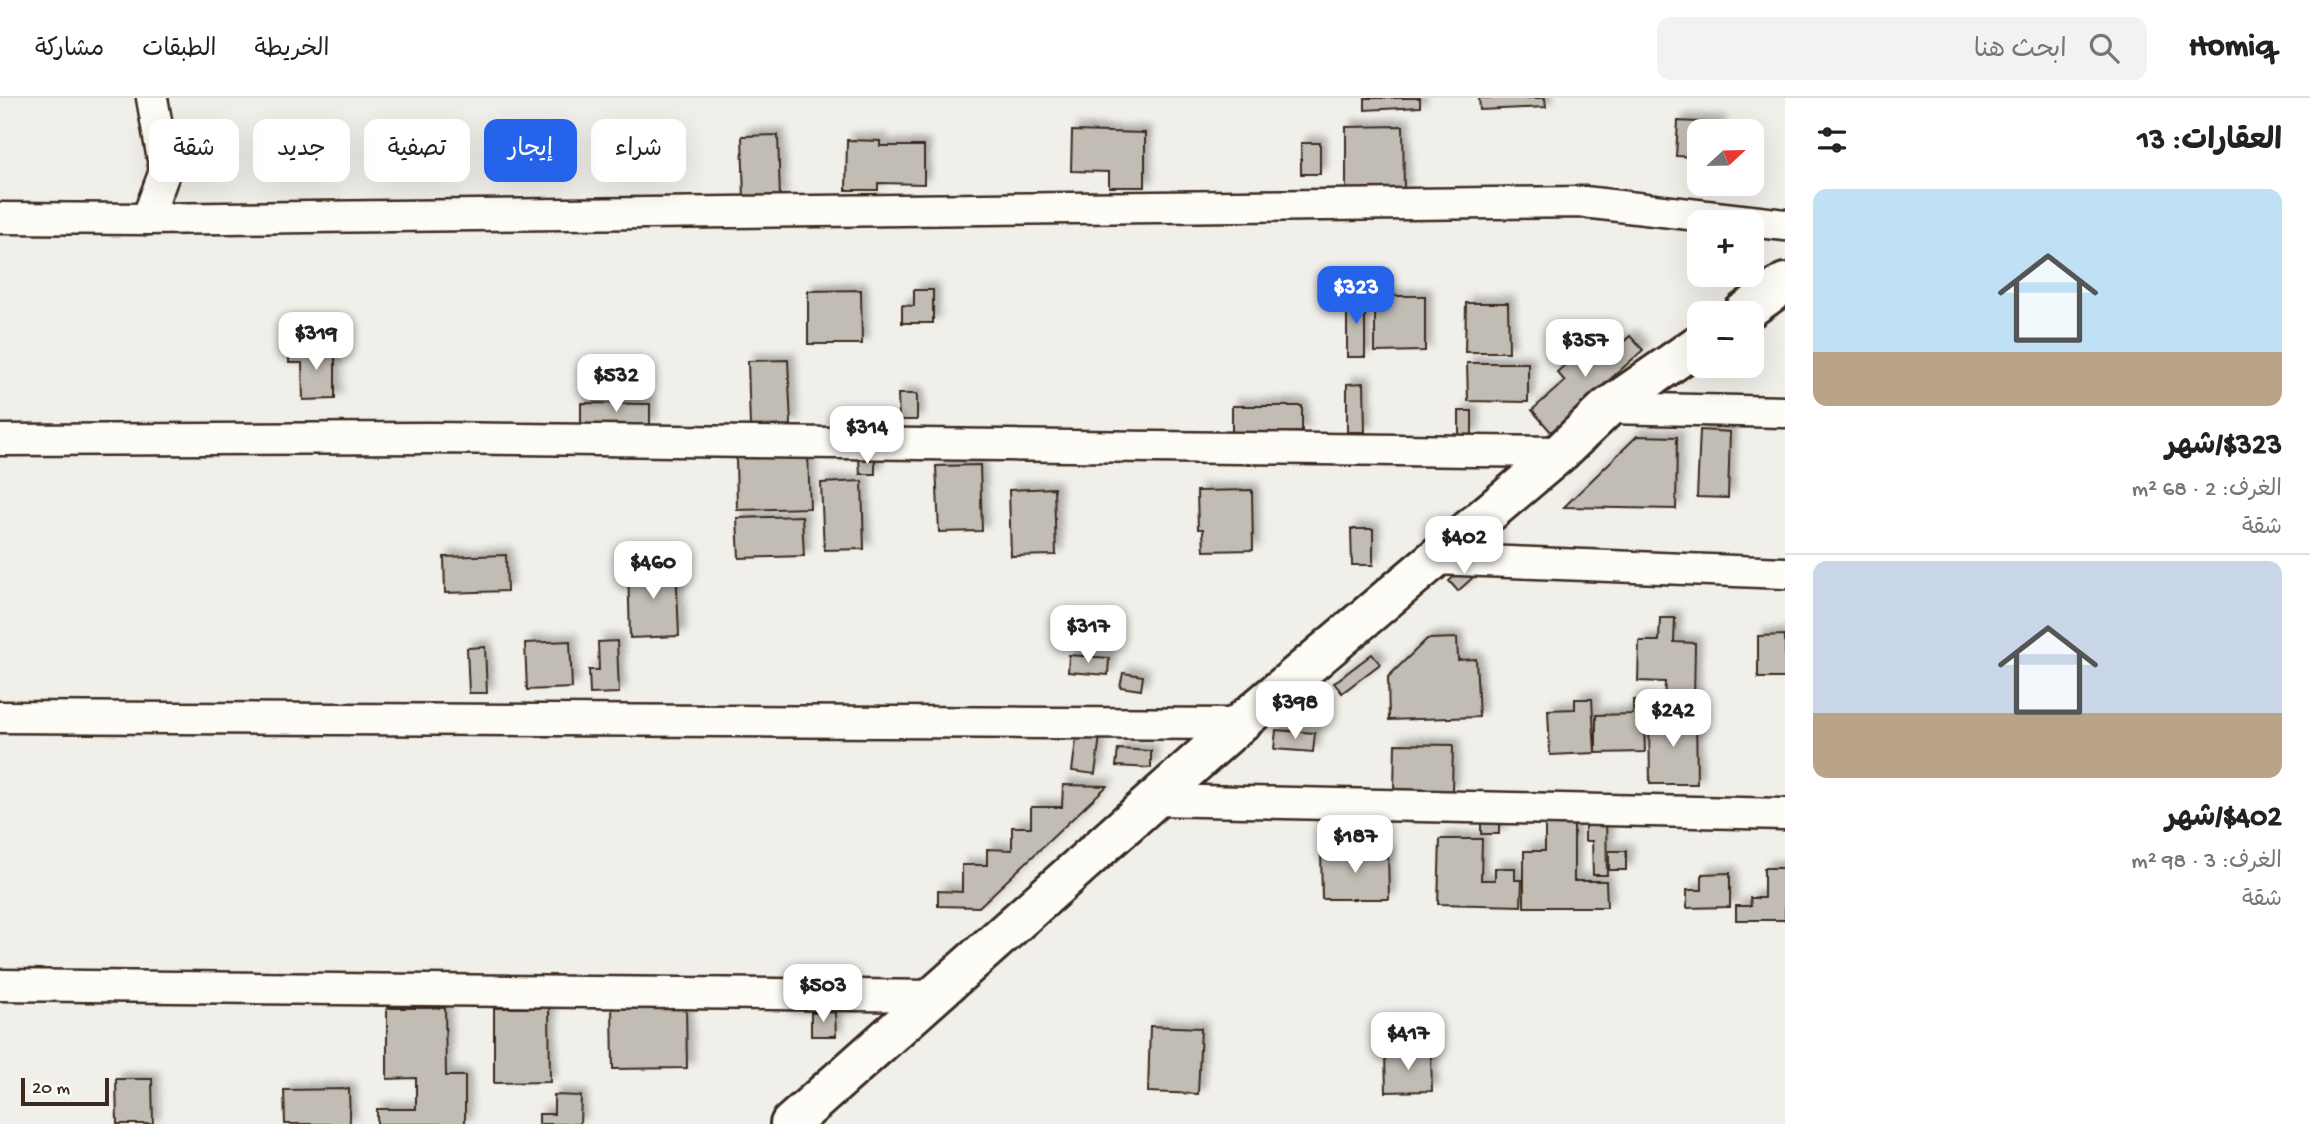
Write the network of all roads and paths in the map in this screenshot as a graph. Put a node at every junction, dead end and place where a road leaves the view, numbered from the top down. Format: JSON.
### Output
{"nodes":[{"id":1,"x":152,"y":98,"type":"edge"},
{"id":2,"x":0,"y":218,"type":"edge"},
{"id":3,"x":148,"y":219,"type":"junction"},
{"id":4,"x":1785,"y":225,"type":"edge"},
{"id":5,"x":1785,"y":284,"type":"edge"},
{"id":6,"x":1760,"y":301,"type":"edge"},
{"id":7,"x":1687,"y":352,"type":"edge"},
{"id":8,"x":1607,"y":408,"type":"junction"},
{"id":9,"x":1785,"y":412,"type":"edge"},
{"id":10,"x":0,"y":440,"type":"edge"},
{"id":11,"x":1561,"y":452,"type":"junction"},
{"id":12,"x":1435,"y":559,"type":"junction"},
{"id":13,"x":1785,"y":573,"type":"edge"},
{"id":14,"x":0,"y":717,"type":"edge"},
{"id":15,"x":1239,"y":724,"type":"junction"},
{"id":16,"x":1155,"y":800,"type":"junction"},
{"id":17,"x":1785,"y":814,"type":"edge"},
{"id":18,"x":0,"y":985,"type":"edge"},
{"id":19,"x":935,"y":996,"type":"junction"},
{"id":20,"x":790,"y":1124,"type":"edge"}],
"edges":[{"from":1,"to":3,"type":"street"},
{"from":2,"to":3,"type":"street"},
{"from":3,"to":4,"type":"street"},
{"from":5,"to":6,"type":"street"},
{"from":7,"to":8,"type":"street"},
{"from":8,"to":9,"type":"street"},
{"from":8,"to":11,"type":"street"},
{"from":10,"to":11,"type":"street"},
{"from":11,"to":12,"type":"street"},
{"from":12,"to":13,"type":"street"},
{"from":12,"to":15,"type":"street"},
{"from":14,"to":15,"type":"street"},
{"from":15,"to":16,"type":"street"},
{"from":16,"to":17,"type":"street"},
{"from":16,"to":19,"type":"street"},
{"from":18,"to":19,"type":"street"},
{"from":19,"to":20,"type":"street"}]}
